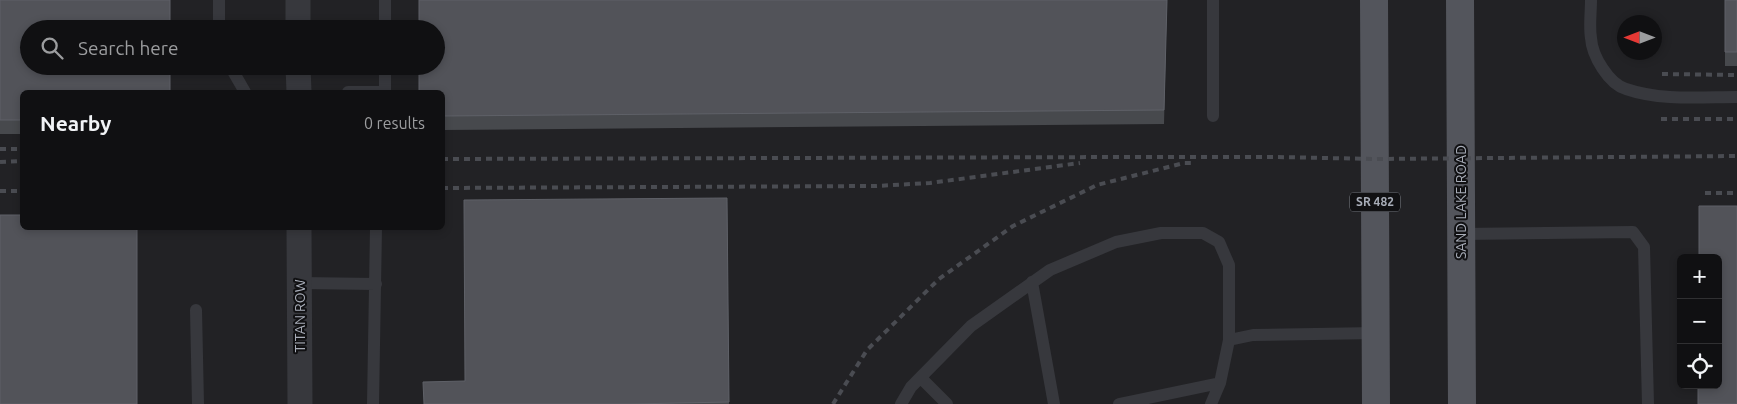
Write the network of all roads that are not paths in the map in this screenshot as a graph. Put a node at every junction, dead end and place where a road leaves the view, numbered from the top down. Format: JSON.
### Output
{"nodes":[{"id":1,"x":219,"y":0,"type":"edge"},
{"id":2,"x":298,"y":0,"type":"edge"},
{"id":3,"x":385,"y":0,"type":"edge"},
{"id":4,"x":1213,"y":0,"type":"edge"},
{"id":5,"x":1374,"y":0,"type":"edge"},
{"id":6,"x":1591,"y":0,"type":"edge"},
{"id":7,"x":1459,"y":2,"type":"edge"},
{"id":8,"x":218,"y":20,"type":"edge"},
{"id":9,"x":298,"y":20,"type":"edge"},
{"id":10,"x":385,"y":20,"type":"edge"},
{"id":11,"x":235,"y":75,"type":"edge"},
{"id":12,"x":298,"y":75,"type":"edge"},
{"id":13,"x":385,"y":75,"type":"edge"},
{"id":14,"x":244,"y":90,"type":"edge"},
{"id":15,"x":299,"y":90,"type":"edge"},
{"id":16,"x":385,"y":90,"type":"edge"},
{"id":17,"x":1737,"y":97,"type":"edge"},
{"id":18,"x":1212,"y":116,"type":"dead end"},
{"id":19,"x":299,"y":230,"type":"edge"},
{"id":20,"x":376,"y":230,"type":"edge"},
{"id":21,"x":1461,"y":234,"type":"junction"},
{"id":22,"x":1032,"y":282,"type":"junction"},
{"id":23,"x":300,"y":283,"type":"junction"},
{"id":24,"x":376,"y":284,"type":"junction"},
{"id":25,"x":196,"y":310,"type":"dead end"},
{"id":26,"x":1376,"y":333,"type":"junction"},
{"id":27,"x":1229,"y":340,"type":"junction"},
{"id":28,"x":920,"y":378,"type":"junction"},
{"id":29,"x":1220,"y":384,"type":"junction"},
{"id":30,"x":198,"y":404,"type":"edge"},
{"id":31,"x":300,"y":404,"type":"edge"},
{"id":32,"x":373,"y":404,"type":"edge"},
{"id":33,"x":901,"y":404,"type":"edge"},
{"id":34,"x":947,"y":404,"type":"edge"},
{"id":35,"x":1054,"y":404,"type":"edge"},
{"id":36,"x":1118,"y":404,"type":"edge"},
{"id":37,"x":1211,"y":404,"type":"edge"},
{"id":38,"x":1376,"y":404,"type":"edge"},
{"id":39,"x":1462,"y":404,"type":"edge"},
{"id":40,"x":1648,"y":404,"type":"edge"}],
"edges":[{"from":1,"to":8,"type":"lane"},
{"from":2,"to":9,"type":"street"},
{"from":3,"to":10,"type":"lane"},
{"from":4,"to":18,"type":"lane"},
{"from":5,"to":26,"type":"main road","number":"SR 482"},
{"from":6,"to":17,"type":"lane"},
{"from":7,"to":21,"type":"main road","name":"SAND LAKE ROAD"},
{"from":11,"to":14,"type":"lane"},
{"from":12,"to":15,"type":"street"},
{"from":13,"to":16,"type":"lane"},
{"from":19,"to":23,"type":"street","name":"TITAN ROW"},
{"from":20,"to":24,"type":"lane"},
{"from":21,"to":39,"type":"main road","name":"SAND LAKE ROAD"},
{"from":21,"to":40,"type":"lane"},
{"from":22,"to":27,"type":"lane"},
{"from":22,"to":28,"type":"lane"},
{"from":22,"to":35,"type":"lane"},
{"from":23,"to":24,"type":"lane"},
{"from":23,"to":31,"type":"street","name":"TITAN ROW"},
{"from":24,"to":32,"type":"lane"},
{"from":25,"to":30,"type":"lane"},
{"from":26,"to":27,"type":"lane"},
{"from":26,"to":38,"type":"main road","number":"SR 482"},
{"from":27,"to":29,"type":"lane"},
{"from":28,"to":33,"type":"lane"},
{"from":28,"to":34,"type":"lane"},
{"from":29,"to":36,"type":"lane"},
{"from":29,"to":37,"type":"lane"}]}
